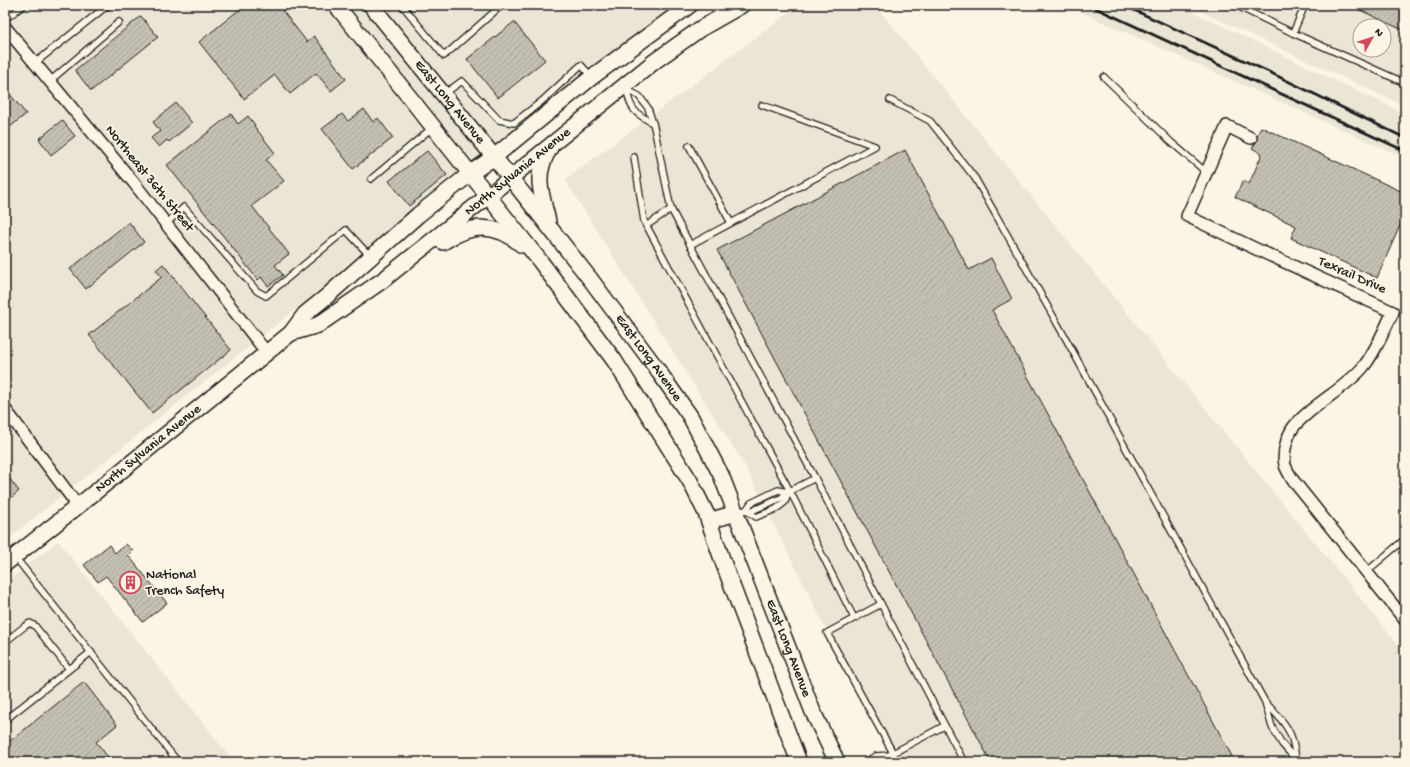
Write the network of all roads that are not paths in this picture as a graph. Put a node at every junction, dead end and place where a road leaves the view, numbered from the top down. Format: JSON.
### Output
{"nodes":[{"id":1,"x":24,"y":5,"type":"edge"},
{"id":2,"x":108,"y":5,"type":"edge"},
{"id":3,"x":336,"y":5,"type":"edge"},
{"id":4,"x":372,"y":5,"type":"edge"},
{"id":5,"x":402,"y":5,"type":"edge"},
{"id":6,"x":502,"y":5,"type":"edge"},
{"id":7,"x":690,"y":5,"type":"edge"},
{"id":8,"x":742,"y":5,"type":"edge"},
{"id":9,"x":1234,"y":5,"type":"edge"},
{"id":10,"x":1305,"y":5,"type":"edge"},
{"id":11,"x":5,"y":19,"type":"edge"},
{"id":12,"x":118,"y":22,"type":"dead end"},
{"id":13,"x":5,"y":27,"type":"edge"},
{"id":14,"x":1293,"y":32,"type":"junction"},
{"id":15,"x":35,"y":63,"type":"junction"},
{"id":16,"x":592,"y":77,"type":"junction"},
{"id":17,"x":1104,"y":77,"type":"dead end"},
{"id":18,"x":50,"y":80,"type":"junction"},
{"id":19,"x":1405,"y":83,"type":"edge"},
{"id":20,"x":625,"y":88,"type":"junction"},
{"id":21,"x":444,"y":94,"type":"junction"},
{"id":22,"x":890,"y":100,"type":"dead end"},
{"id":23,"x":762,"y":105,"type":"dead end"},
{"id":24,"x":653,"y":123,"type":"junction"},
{"id":25,"x":433,"y":126,"type":"junction"},
{"id":26,"x":1251,"y":138,"type":"dead end"},
{"id":27,"x":554,"y":142,"type":"junction"},
{"id":28,"x":689,"y":146,"type":"dead end"},
{"id":29,"x":494,"y":157,"type":"junction"},
{"id":30,"x":634,"y":157,"type":"dead end"},
{"id":31,"x":1206,"y":172,"type":"junction"},
{"id":32,"x":470,"y":173,"type":"junction"},
{"id":33,"x":511,"y":178,"type":"junction"},
{"id":34,"x":371,"y":179,"type":"dead end"},
{"id":35,"x":488,"y":196,"type":"junction"},
{"id":36,"x":670,"y":209,"type":"junction"},
{"id":37,"x":731,"y":223,"type":"junction"},
{"id":38,"x":166,"y":224,"type":"junction"},
{"id":39,"x":646,"y":226,"type":"junction"},
{"id":40,"x":550,"y":228,"type":"junction"},
{"id":41,"x":690,"y":245,"type":"junction"},
{"id":42,"x":369,"y":259,"type":"junction"},
{"id":43,"x":540,"y":261,"type":"junction"},
{"id":44,"x":388,"y":276,"type":"junction"},
{"id":45,"x":291,"y":333,"type":"junction"},
{"id":46,"x":267,"y":353,"type":"junction"},
{"id":47,"x":5,"y":409,"type":"edge"},
{"id":48,"x":815,"y":478,"type":"junction"},
{"id":49,"x":789,"y":491,"type":"junction"},
{"id":50,"x":78,"y":506,"type":"junction"},
{"id":51,"x":741,"y":511,"type":"junction"},
{"id":52,"x":709,"y":521,"type":"junction"},
{"id":53,"x":1405,"y":539,"type":"edge"},
{"id":54,"x":10,"y":560,"type":"edge"},
{"id":55,"x":1366,"y":572,"type":"junction"},
{"id":56,"x":881,"y":604,"type":"junction"},
{"id":57,"x":854,"y":618,"type":"junction"},
{"id":58,"x":1405,"y":620,"type":"edge"},
{"id":59,"x":5,"y":642,"type":"edge"},
{"id":60,"x":91,"y":652,"type":"junction"},
{"id":61,"x":69,"y":669,"type":"junction"},
{"id":62,"x":1265,"y":702,"type":"junction"},
{"id":63,"x":5,"y":720,"type":"edge"},
{"id":64,"x":944,"y":726,"type":"junction"},
{"id":65,"x":891,"y":754,"type":"junction"},
{"id":66,"x":1297,"y":760,"type":"edge"},
{"id":67,"x":178,"y":762,"type":"edge"},
{"id":68,"x":799,"y":762,"type":"edge"},
{"id":69,"x":837,"y":762,"type":"edge"},
{"id":70,"x":865,"y":762,"type":"edge"},
{"id":71,"x":882,"y":762,"type":"edge"},
{"id":72,"x":887,"y":762,"type":"edge"},
{"id":73,"x":898,"y":762,"type":"edge"},
{"id":74,"x":964,"y":762,"type":"edge"}],
"edges":[{"from":1,"to":11,"type":"lane"},
{"from":2,"to":15,"type":"lane"},
{"from":3,"to":25,"type":"main road","name":"East Long Avenue"},
{"from":4,"to":21,"type":"main road","name":"East Long Avenue"},
{"from":5,"to":6,"type":"lane"},
{"from":7,"to":16,"type":"main road","name":"North Sylvania Avenue"},
{"from":8,"to":20,"type":"main road","name":"North Sylvania Avenue"},
{"from":9,"to":14,"type":"lane"},
{"from":10,"to":14,"type":"lane"},
{"from":12,"to":18,"type":"lane"},
{"from":13,"to":15,"type":"street","name":"Northeast 36th Street"},
{"from":14,"to":19,"type":"lane"},
{"from":15,"to":18,"type":"street","name":"Northeast 36th Street"},
{"from":16,"to":21,"type":"lane"},
{"from":16,"to":29,"type":"main road","name":"North Sylvania Avenue"},
{"from":17,"to":31,"type":"lane"},
{"from":18,"to":38,"type":"street","name":"Northeast 36th Street"},
{"from":20,"to":24,"type":"lane"},
{"from":20,"to":24,"type":"lane"},
{"from":20,"to":27,"type":"main road","name":"North Sylvania Avenue"},
{"from":21,"to":29,"type":"main road","name":"East Long Avenue"},
{"from":22,"to":62,"type":"lane"},
{"from":23,"to":37,"type":"lane"},
{"from":24,"to":36,"type":"lane"},
{"from":25,"to":32,"type":"main road","name":"East Long Avenue"},
{"from":25,"to":34,"type":"lane"},
{"from":26,"to":31,"type":"street","name":"Texrail Drive"},
{"from":27,"to":33,"type":"main road","name":"North Sylvania Avenue"},
{"from":27,"to":40,"type":"main road"},
{"from":28,"to":37,"type":"lane"},
{"from":29,"to":32,"type":"main road","name":"North Sylvania Avenue"},
{"from":29,"to":33,"type":"main road","name":"East Long Avenue"},
{"from":30,"to":39,"type":"lane"},
{"from":31,"to":55,"type":"street","name":"Texrail Drive"},
{"from":32,"to":35,"type":"main road","name":"East Long Avenue"},
{"from":32,"to":42,"type":"main road","name":"North Sylvania Avenue"},
{"from":33,"to":35,"type":"main road","name":"North Sylvania Avenue"},
{"from":33,"to":40,"type":"main road","name":"East Long Avenue"},
{"from":35,"to":43,"type":"main road","name":"East Long Avenue"},
{"from":35,"to":44,"type":"main road","name":"North Sylvania Avenue"},
{"from":36,"to":39,"type":"lane"},
{"from":36,"to":41,"type":"lane"},
{"from":37,"to":41,"type":"lane"},
{"from":38,"to":42,"type":"lane"},
{"from":38,"to":46,"type":"street","name":"Northeast 36th Street"},
{"from":39,"to":49,"type":"lane"},
{"from":40,"to":51,"type":"main road","name":"East Long Avenue"},
{"from":41,"to":48,"type":"lane"},
{"from":42,"to":44,"type":"main road"},
{"from":42,"to":45,"type":"main road","name":"North Sylvania Avenue"},
{"from":43,"to":44,"type":"main road"},
{"from":43,"to":52,"type":"main road","name":"East Long Avenue"},
{"from":44,"to":45,"type":"main road","name":"North Sylvania Avenue"},
{"from":45,"to":46,"type":"main road","name":"North Sylvania Avenue"},
{"from":46,"to":50,"type":"main road","name":"North Sylvania Avenue"},
{"from":47,"to":50,"type":"street"},
{"from":48,"to":49,"type":"lane"},
{"from":48,"to":56,"type":"lane"},
{"from":49,"to":51,"type":"lane"},
{"from":49,"to":51,"type":"lane"},
{"from":49,"to":57,"type":"lane"},
{"from":50,"to":54,"type":"main road","name":"North Sylvania Avenue"},
{"from":51,"to":52,"type":"main road"},
{"from":51,"to":69,"type":"main road","name":"East Long Avenue"},
{"from":52,"to":68,"type":"main road","name":"East Long Avenue"},
{"from":53,"to":55,"type":"lane"},
{"from":54,"to":60,"type":"lane"},
{"from":55,"to":58,"type":"street","name":"Texrail Drive"},
{"from":56,"to":57,"type":"lane"},
{"from":56,"to":64,"type":"lane"},
{"from":57,"to":65,"type":"lane"},
{"from":59,"to":61,"type":"lane"},
{"from":60,"to":61,"type":"lane"},
{"from":60,"to":67,"type":"lane"},
{"from":61,"to":63,"type":"lane"},
{"from":62,"to":66,"type":"lane"},
{"from":62,"to":66,"type":"lane"},
{"from":64,"to":65,"type":"lane"},
{"from":64,"to":74,"type":"lane"},
{"from":65,"to":70,"type":"lane"},
{"from":65,"to":71,"type":"lane"},
{"from":65,"to":72,"type":"lane"},
{"from":65,"to":73,"type":"lane"}]}
